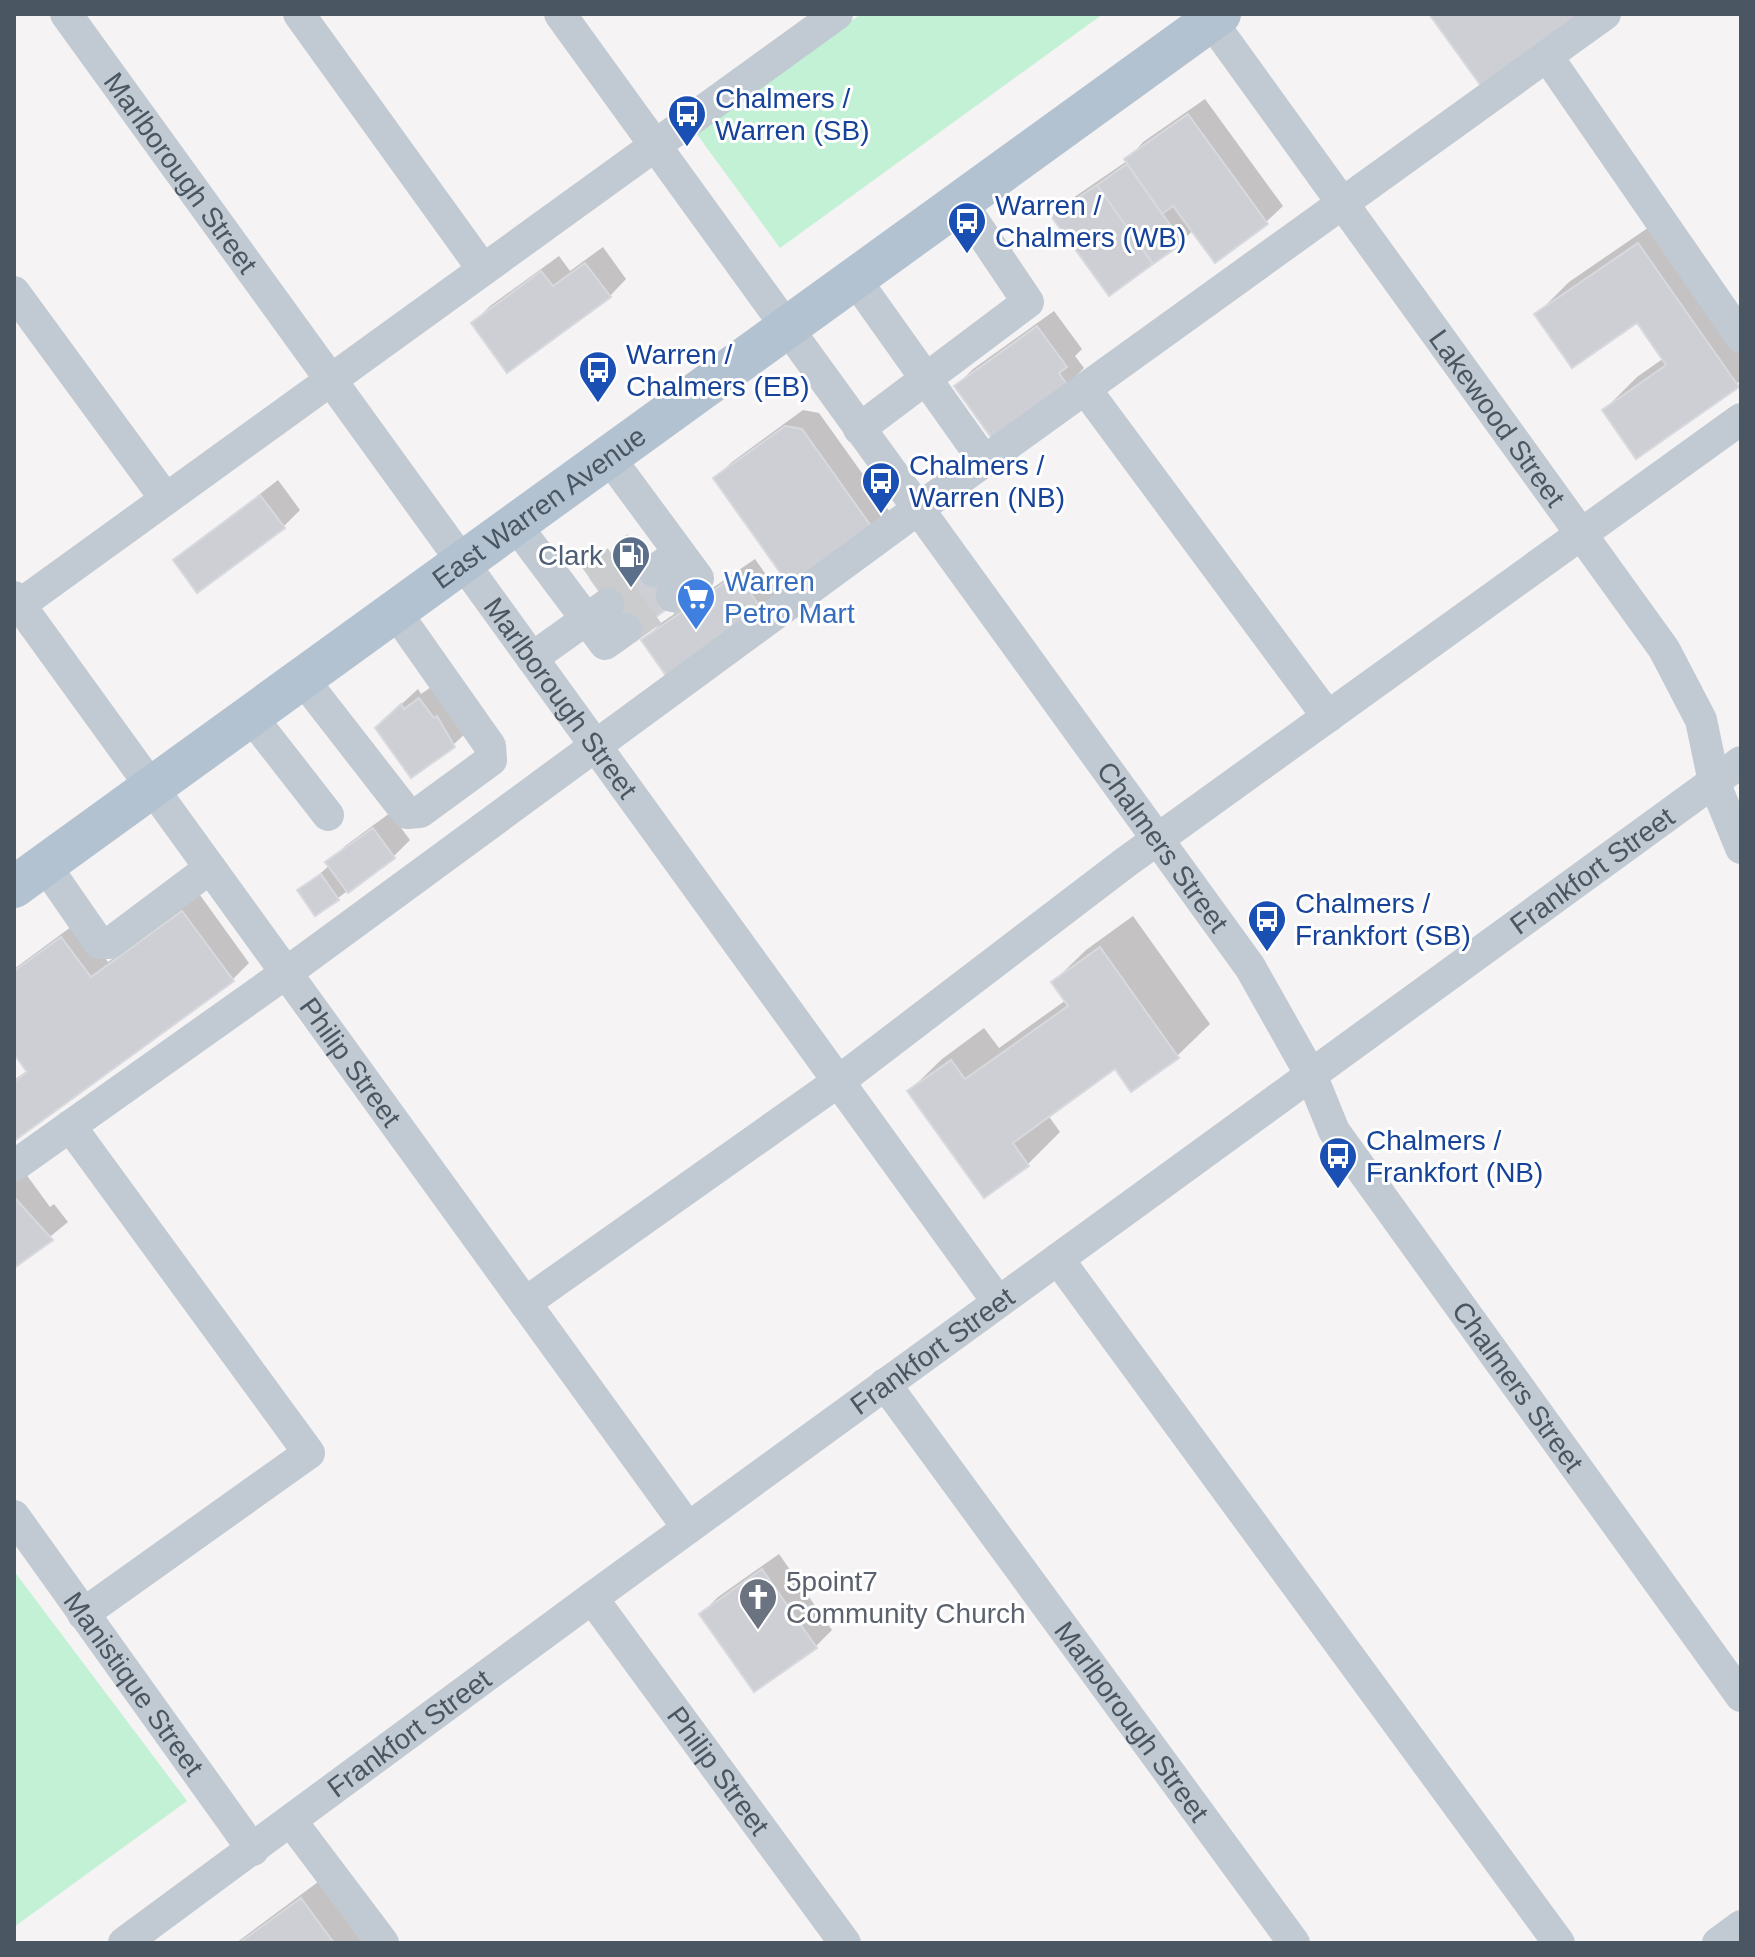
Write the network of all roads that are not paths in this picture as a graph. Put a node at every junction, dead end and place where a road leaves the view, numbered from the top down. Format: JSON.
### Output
{"nodes":[{"id":1,"x":66,"y":14,"type":"edge"},
{"id":2,"x":299,"y":14,"type":"edge"},
{"id":3,"x":560,"y":14,"type":"edge"},
{"id":4,"x":1605,"y":14,"type":"edge"},
{"id":5,"x":830,"y":16,"type":"edge"},
{"id":6,"x":1212,"y":16,"type":"edge"},
{"id":7,"x":1547,"y":56,"type":"junction"},
{"id":8,"x":655,"y":145,"type":"junction"},
{"id":9,"x":960,"y":201,"type":"junction"},
{"id":10,"x":1344,"y":204,"type":"junction"},
{"id":11,"x":482,"y":268,"type":"junction"},
{"id":12,"x":855,"y":279,"type":"junction"},
{"id":13,"x":14,"y":292,"type":"edge"},
{"id":14,"x":786,"y":327,"type":"junction"},
{"id":15,"x":1741,"y":337,"type":"edge"},
{"id":16,"x":329,"y":378,"type":"junction"},
{"id":17,"x":925,"y":378,"type":"junction"},
{"id":18,"x":1086,"y":390,"type":"junction"},
{"id":19,"x":1741,"y":419,"type":"edge"},
{"id":20,"x":859,"y":429,"type":"junction"},
{"id":21,"x":608,"y":456,"type":"junction"},
{"id":22,"x":985,"y":462,"type":"junction"},
{"id":23,"x":165,"y":498,"type":"junction"},
{"id":24,"x":918,"y":509,"type":"junction"},
{"id":25,"x":515,"y":524,"type":"junction"},
{"id":26,"x":1582,"y":534,"type":"junction"},
{"id":27,"x":661,"y":559,"type":"dead end"},
{"id":28,"x":462,"y":562,"type":"junction"},
{"id":29,"x":16,"y":603,"type":"edge"},
{"id":30,"x":395,"y":611,"type":"junction"},
{"id":31,"x":532,"y":658,"type":"junction"},
{"id":32,"x":302,"y":678,"type":"junction"},
{"id":33,"x":250,"y":715,"type":"junction"},
{"id":34,"x":1328,"y":717,"type":"junction"},
{"id":35,"x":596,"y":747,"type":"junction"},
{"id":36,"x":1741,"y":762,"type":"edge"},
{"id":37,"x":1714,"y":782,"type":"junction"},
{"id":38,"x":152,"y":787,"type":"junction"},
{"id":39,"x":328,"y":815,"type":"dead end"},
{"id":40,"x":1158,"y":839,"type":"junction"},
{"id":41,"x":1741,"y":848,"type":"edge"},
{"id":42,"x":210,"y":868,"type":"junction"},
{"id":43,"x":30,"y":876,"type":"edge"},
{"id":44,"x":286,"y":973,"type":"junction"},
{"id":45,"x":1312,"y":1077,"type":"junction"},
{"id":46,"x":839,"y":1081,"type":"junction"},
{"id":47,"x":70,"y":1126,"type":"junction"},
{"id":48,"x":14,"y":1166,"type":"edge"},
{"id":49,"x":1058,"y":1259,"type":"junction"},
{"id":50,"x":998,"y":1302,"type":"junction"},
{"id":51,"x":525,"y":1303,"type":"junction"},
{"id":52,"x":885,"y":1384,"type":"junction"},
{"id":53,"x":14,"y":1516,"type":"edge"},
{"id":54,"x":688,"y":1528,"type":"junction"},
{"id":55,"x":592,"y":1598,"type":"junction"},
{"id":56,"x":83,"y":1614,"type":"junction"},
{"id":57,"x":1741,"y":1696,"type":"edge"},
{"id":58,"x":291,"y":1821,"type":"junction"},
{"id":59,"x":253,"y":1850,"type":"junction"},
{"id":60,"x":1741,"y":1926,"type":"edge"},
{"id":61,"x":124,"y":1943,"type":"edge"},
{"id":62,"x":383,"y":1943,"type":"edge"},
{"id":63,"x":845,"y":1943,"type":"edge"},
{"id":64,"x":1294,"y":1943,"type":"edge"},
{"id":65,"x":1559,"y":1943,"type":"edge"},
{"id":66,"x":1718,"y":1943,"type":"edge"}],
"edges":[{"from":1,"to":16,"type":"street","name":"Marlborough Street"},
{"from":2,"to":11,"type":"street"},
{"from":3,"to":8,"type":"street","name":"Chalmers Street"},
{"from":4,"to":7,"type":"street"},
{"from":5,"to":8,"type":"street"},
{"from":6,"to":9,"type":"main road","name":"East Warren Avenue"},
{"from":6,"to":10,"type":"street","name":"Lakewood Street"},
{"from":7,"to":10,"type":"street"},
{"from":7,"to":15,"type":"street"},
{"from":8,"to":11,"type":"street"},
{"from":8,"to":14,"type":"street","name":"Chalmers Street"},
{"from":9,"to":12,"type":"main road","name":"East Warren Avenue"},
{"from":9,"to":17,"type":"street"},
{"from":10,"to":18,"type":"street"},
{"from":10,"to":26,"type":"street","name":"Lakewood Street"},
{"from":11,"to":16,"type":"street"},
{"from":12,"to":14,"type":"main road","name":"East Warren Avenue"},
{"from":12,"to":17,"type":"street"},
{"from":13,"to":23,"type":"street"},
{"from":14,"to":20,"type":"street","name":"Chalmers Street"},
{"from":14,"to":21,"type":"main road","name":"East Warren Avenue"},
{"from":16,"to":23,"type":"street"},
{"from":16,"to":28,"type":"street","name":"Marlborough Street"},
{"from":17,"to":20,"type":"street"},
{"from":17,"to":22,"type":"street"},
{"from":18,"to":22,"type":"street"},
{"from":18,"to":34,"type":"street"},
{"from":19,"to":26,"type":"street"},
{"from":20,"to":24,"type":"street","name":"Chalmers Street"},
{"from":21,"to":25,"type":"main road","name":"East Warren Avenue"},
{"from":21,"to":27,"type":"street"},
{"from":22,"to":24,"type":"street"},
{"from":23,"to":29,"type":"street"},
{"from":24,"to":35,"type":"street"},
{"from":24,"to":40,"type":"street","name":"Chalmers Street"},
{"from":25,"to":28,"type":"main road","name":"East Warren Avenue"},
{"from":25,"to":31,"type":"street"},
{"from":26,"to":34,"type":"street"},
{"from":26,"to":37,"type":"street","name":"Lakewood Street"},
{"from":28,"to":30,"type":"main road","name":"East Warren Avenue"},
{"from":28,"to":31,"type":"street","name":"Marlborough Street"},
{"from":29,"to":38,"type":"street","name":"Philip Street"},
{"from":30,"to":32,"type":"main road","name":"East Warren Avenue"},
{"from":30,"to":32,"type":"street"},
{"from":31,"to":35,"type":"street","name":"Marlborough Street"},
{"from":32,"to":33,"type":"main road","name":"East Warren Avenue"},
{"from":33,"to":38,"type":"main road","name":"East Warren Avenue"},
{"from":33,"to":39,"type":"street"},
{"from":34,"to":40,"type":"street"},
{"from":35,"to":44,"type":"street"},
{"from":35,"to":46,"type":"street","name":"Marlborough Street"},
{"from":36,"to":37,"type":"street","name":"Frankfort Street"},
{"from":37,"to":41,"type":"street","name":"Lakewood Street"},
{"from":37,"to":45,"type":"street","name":"Frankfort Street"},
{"from":38,"to":42,"type":"street","name":"Philip Street"},
{"from":38,"to":43,"type":"main road","name":"East Warren Avenue"},
{"from":40,"to":45,"type":"street","name":"Chalmers Street"},
{"from":40,"to":46,"type":"street"},
{"from":42,"to":43,"type":"street"},
{"from":42,"to":44,"type":"street","name":"Philip Street"},
{"from":44,"to":47,"type":"street"},
{"from":44,"to":51,"type":"street","name":"Philip Street"},
{"from":45,"to":49,"type":"street","name":"Frankfort Street"},
{"from":45,"to":57,"type":"street","name":"Chalmers Street"},
{"from":46,"to":50,"type":"street","name":"Marlborough Street"},
{"from":46,"to":51,"type":"street"},
{"from":47,"to":48,"type":"street"},
{"from":47,"to":56,"type":"street"},
{"from":49,"to":50,"type":"street","name":"Frankfort Street"},
{"from":49,"to":65,"type":"street"},
{"from":50,"to":52,"type":"street","name":"Frankfort Street"},
{"from":51,"to":54,"type":"street","name":"Philip Street"},
{"from":52,"to":54,"type":"street","name":"Frankfort Street"},
{"from":52,"to":64,"type":"street","name":"Marlborough Street"},
{"from":53,"to":56,"type":"street","name":"Manistique Street"},
{"from":54,"to":55,"type":"street","name":"Frankfort Street"},
{"from":55,"to":58,"type":"street","name":"Frankfort Street"},
{"from":55,"to":63,"type":"street","name":"Philip Street"},
{"from":56,"to":59,"type":"street","name":"Manistique Street"},
{"from":58,"to":59,"type":"street","name":"Frankfort Street"},
{"from":58,"to":62,"type":"street"},
{"from":59,"to":61,"type":"street","name":"Frankfort Street"},
{"from":60,"to":66,"type":"street"}]}
